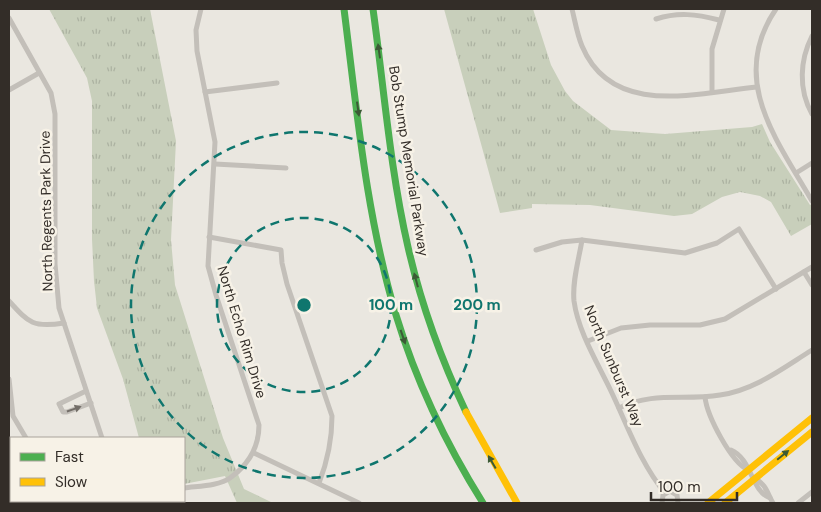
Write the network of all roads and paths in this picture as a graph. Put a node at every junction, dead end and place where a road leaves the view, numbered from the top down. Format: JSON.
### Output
{"nodes":[{"id":1,"x":201,"y":9,"type":"edge"},
{"id":2,"x":344,"y":9,"type":"edge"},
{"id":3,"x":373,"y":9,"type":"edge"},
{"id":4,"x":572,"y":9,"type":"edge"},
{"id":5,"x":724,"y":9,"type":"edge"},
{"id":6,"x":776,"y":9,"type":"edge"},
{"id":7,"x":9,"y":18,"type":"edge"},
{"id":8,"x":656,"y":19,"type":"dead end"},
{"id":9,"x":719,"y":20,"type":"junction"},
{"id":10,"x":812,"y":36,"type":"edge"},
{"id":11,"x":39,"y":73,"type":"junction"},
{"id":12,"x":277,"y":82,"type":"dead end"},
{"id":13,"x":757,"y":87,"type":"junction"},
{"id":14,"x":9,"y":90,"type":"edge"},
{"id":15,"x":205,"y":92,"type":"junction"},
{"id":16,"x":712,"y":92,"type":"junction"},
{"id":17,"x":812,"y":114,"type":"edge"},
{"id":18,"x":812,"y":163,"type":"edge"},
{"id":19,"x":215,"y":164,"type":"junction"},
{"id":20,"x":286,"y":168,"type":"dead end"},
{"id":21,"x":796,"y":173,"type":"junction"},
{"id":22,"x":812,"y":200,"type":"edge"},
{"id":23,"x":209,"y":237,"type":"junction"},
{"id":24,"x":582,"y":240,"type":"junction"},
{"id":25,"x":536,"y":250,"type":"dead end"},
{"id":26,"x":812,"y":266,"type":"edge"},
{"id":27,"x":804,"y":272,"type":"junction"},
{"id":28,"x":812,"y":285,"type":"edge"},
{"id":29,"x":776,"y":289,"type":"junction"},
{"id":30,"x":9,"y":301,"type":"edge"},
{"id":31,"x":64,"y":324,"type":"junction"},
{"id":32,"x":588,"y":341,"type":"junction"},
{"id":33,"x":812,"y":350,"type":"edge"},
{"id":34,"x":9,"y":379,"type":"edge"},
{"id":35,"x":86,"y":391,"type":"junction"},
{"id":36,"x":705,"y":397,"type":"junction"},
{"id":37,"x":91,"y":403,"type":"junction"},
{"id":38,"x":619,"y":408,"type":"junction"},
{"id":39,"x":812,"y":418,"type":"edge"},
{"id":40,"x":812,"y":432,"type":"edge"},
{"id":41,"x":25,"y":437,"type":"edge"},
{"id":42,"x":102,"y":437,"type":"edge"},
{"id":43,"x":254,"y":453,"type":"junction"},
{"id":44,"x":748,"y":470,"type":"junction"},
{"id":45,"x":754,"y":478,"type":"junction"},
{"id":46,"x":319,"y":483,"type":"junction"},
{"id":47,"x":185,"y":488,"type":"edge"},
{"id":48,"x":812,"y":492,"type":"edge"},
{"id":49,"x":665,"y":493,"type":"junction"},
{"id":50,"x":772,"y":501,"type":"edge"},
{"id":51,"x":359,"y":503,"type":"edge"},
{"id":52,"x":483,"y":503,"type":"edge"},
{"id":53,"x":518,"y":503,"type":"edge"},
{"id":54,"x":662,"y":503,"type":"edge"},
{"id":55,"x":678,"y":503,"type":"edge"},
{"id":56,"x":708,"y":503,"type":"edge"},
{"id":57,"x":725,"y":503,"type":"edge"},
{"id":58,"x":798,"y":503,"type":"edge"}],
"edges":[{"from":1,"to":15,"type":"street","name":"North Echo Rim Drive"},
{"from":2,"to":52,"type":"main road","one_way":true},
{"from":53,"to":3,"type":"main road","name":"Bob Stump Memorial Parkway","one_way":true},
{"from":4,"to":16,"type":"street"},
{"from":5,"to":9,"type":"street"},
{"from":6,"to":13,"type":"street"},
{"from":7,"to":11,"type":"street","name":"North Regents Park Drive"},
{"from":8,"to":9,"type":"street"},
{"from":9,"to":16,"type":"street"},
{"from":10,"to":17,"type":"street"},
{"from":11,"to":14,"type":"street"},
{"from":11,"to":31,"type":"street","name":"North Regents Park Drive"},
{"from":12,"to":15,"type":"street"},
{"from":13,"to":16,"type":"street"},
{"from":13,"to":21,"type":"street"},
{"from":15,"to":19,"type":"street","name":"North Echo Rim Drive"},
{"from":18,"to":21,"type":"street"},
{"from":19,"to":20,"type":"street"},
{"from":19,"to":23,"type":"street","name":"North Echo Rim Drive"},
{"from":21,"to":22,"type":"street"},
{"from":23,"to":43,"type":"street","name":"North Echo Rim Drive"},
{"from":23,"to":46,"type":"street"},
{"from":24,"to":25,"type":"street"},
{"from":24,"to":29,"type":"street"},
{"from":24,"to":32,"type":"street","name":"North Sunburst Way"},
{"from":26,"to":27,"type":"street"},
{"from":27,"to":28,"type":"street"},
{"from":27,"to":29,"type":"street"},
{"from":29,"to":32,"type":"street"},
{"from":30,"to":31,"type":"street"},
{"from":31,"to":35,"type":"street","name":"North Regents Park Drive"},
{"from":32,"to":38,"type":"street","name":"North Sunburst Way"},
{"from":33,"to":36,"type":"street"},
{"from":34,"to":41,"type":"street"},
{"from":35,"to":37,"type":"street","name":"North Regents Park Drive"},
{"from":35,"to":37,"type":"street","one_way":true},
{"from":36,"to":38,"type":"street"},
{"from":36,"to":44,"type":"street"},
{"from":37,"to":42,"type":"street","name":"North Regents Park Drive"},
{"from":38,"to":49,"type":"street","name":"North Sunburst Way"},
{"from":39,"to":44,"type":"main road"},
{"from":45,"to":40,"type":"main road","one_way":true},
{"from":43,"to":46,"type":"street"},
{"from":43,"to":47,"type":"street"},
{"from":44,"to":45,"type":"street"},
{"from":44,"to":56,"type":"main road"},
{"from":45,"to":50,"type":"street"},
{"from":45,"to":57,"type":"main road"},
{"from":46,"to":51,"type":"street"},
{"from":48,"to":58,"type":"street"},
{"from":49,"to":54,"type":"street"},
{"from":49,"to":55,"type":"street","name":"North Sunburst Way"}]}
